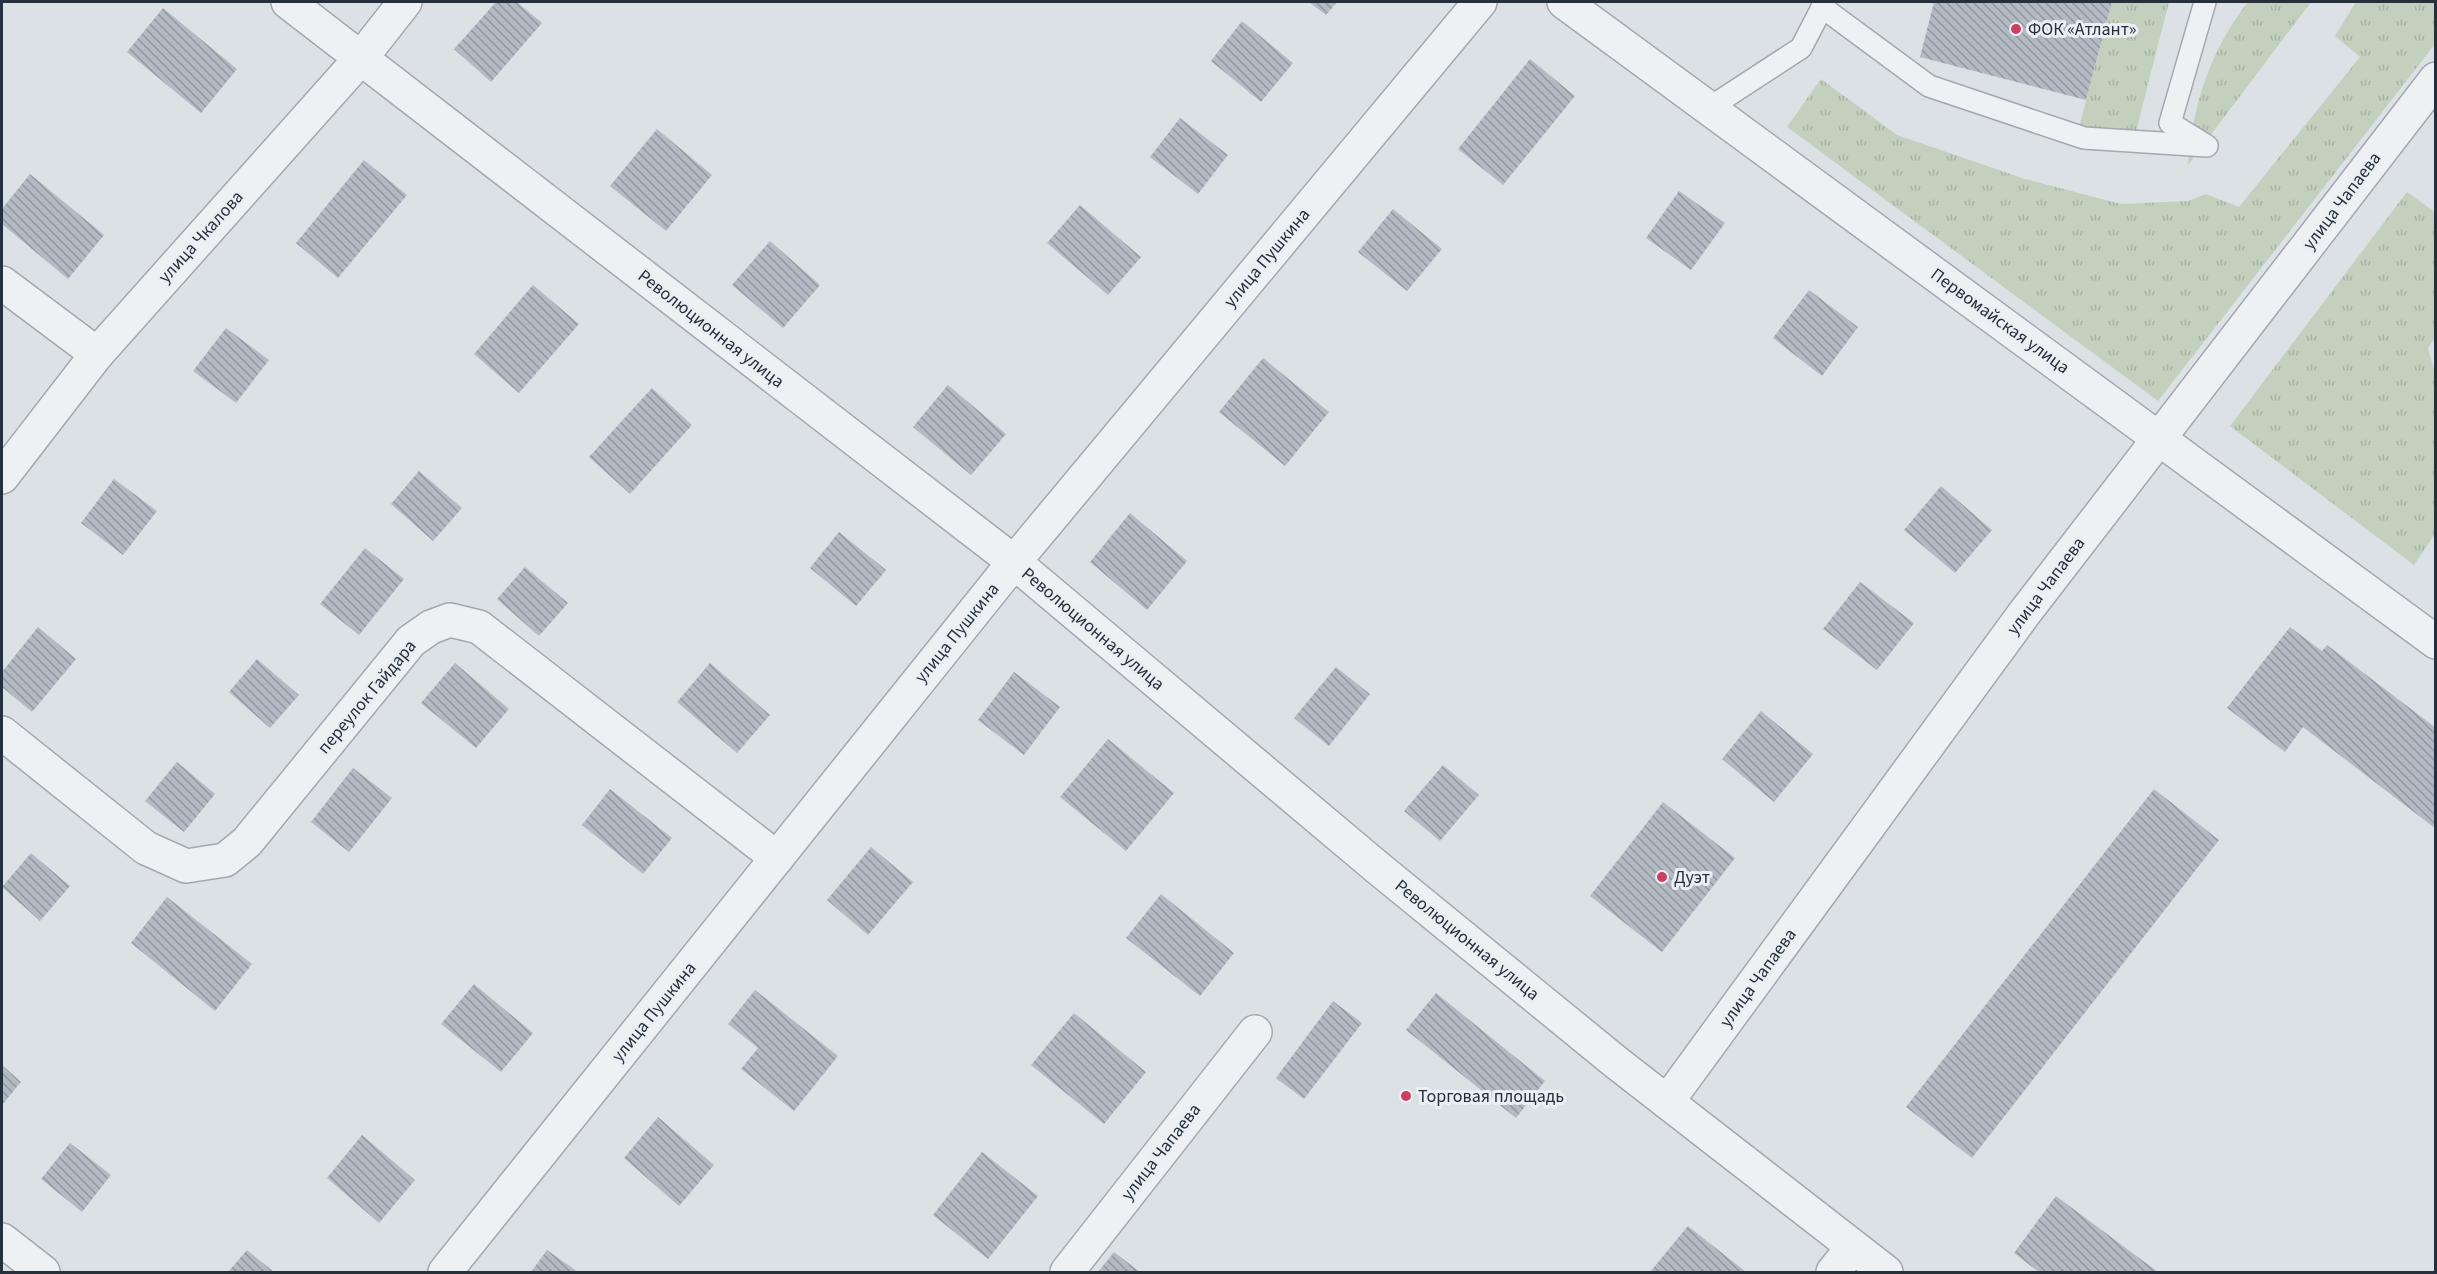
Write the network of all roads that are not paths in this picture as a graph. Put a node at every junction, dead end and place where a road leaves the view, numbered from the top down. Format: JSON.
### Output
{"nodes":[{"id":1,"x":288,"y":2,"type":"edge"},
{"id":2,"x":405,"y":2,"type":"edge"},
{"id":3,"x":1480,"y":2,"type":"edge"},
{"id":4,"x":1564,"y":2,"type":"edge"},
{"id":5,"x":2205,"y":2,"type":"edge"},
{"id":6,"x":1824,"y":4,"type":"edge"},
{"id":7,"x":361,"y":58,"type":"junction"},
{"id":8,"x":2436,"y":79,"type":"edge"},
{"id":9,"x":1709,"y":108,"type":"junction"},
{"id":10,"x":2,"y":283,"type":"edge"},
{"id":11,"x":97,"y":354,"type":"junction"},
{"id":12,"x":2159,"y":439,"type":"junction"},
{"id":13,"x":2,"y":477,"type":"edge"},
{"id":14,"x":1014,"y":562,"type":"junction"},
{"id":15,"x":2436,"y":642,"type":"edge"},
{"id":16,"x":2,"y":733,"type":"edge"},
{"id":17,"x":777,"y":858,"type":"junction"},
{"id":18,"x":1255,"y":1032,"type":"dead end"},
{"id":19,"x":1667,"y":1102,"type":"junction"},
{"id":20,"x":2,"y":1240,"type":"edge"},
{"id":21,"x":1853,"y":1247,"type":"junction"},
{"id":22,"x":43,"y":1272,"type":"edge"},
{"id":23,"x":445,"y":1272,"type":"edge"},
{"id":24,"x":1067,"y":1272,"type":"edge"},
{"id":25,"x":1833,"y":1272,"type":"edge"},
{"id":26,"x":1886,"y":1272,"type":"edge"}],
"edges":[{"from":1,"to":7,"type":"street","name":"Революционная улица"},
{"from":2,"to":7,"type":"street","name":"улица Чкалова"},
{"from":3,"to":14,"type":"street","name":"улица Пушкина"},
{"from":4,"to":9,"type":"street","name":"Первомайская улица"},
{"from":5,"to":6,"type":"lane"},
{"from":6,"to":9,"type":"lane"},
{"from":7,"to":11,"type":"street","name":"улица Чкалова"},
{"from":7,"to":14,"type":"street","name":"Революционная улица"},
{"from":8,"to":12,"type":"street","name":"улица Чапаева"},
{"from":9,"to":12,"type":"street","name":"Первомайская улица"},
{"from":10,"to":11,"type":"street"},
{"from":11,"to":13,"type":"street","name":"улица Чкалова"},
{"from":12,"to":15,"type":"street","name":"Первомайская улица"},
{"from":12,"to":19,"type":"street","name":"улица Чапаева"},
{"from":14,"to":17,"type":"street","name":"улица Пушкина"},
{"from":14,"to":19,"type":"street","name":"Революционная улица"},
{"from":16,"to":17,"type":"street","name":"переулок Гайдара"},
{"from":17,"to":23,"type":"street","name":"улица Пушкина"},
{"from":18,"to":24,"type":"street","name":"улица Чапаева"},
{"from":19,"to":21,"type":"street","name":"Революционная улица"},
{"from":20,"to":22,"type":"street"},
{"from":21,"to":25,"type":"street"},
{"from":21,"to":26,"type":"street","name":"Революционная улица"}]}
